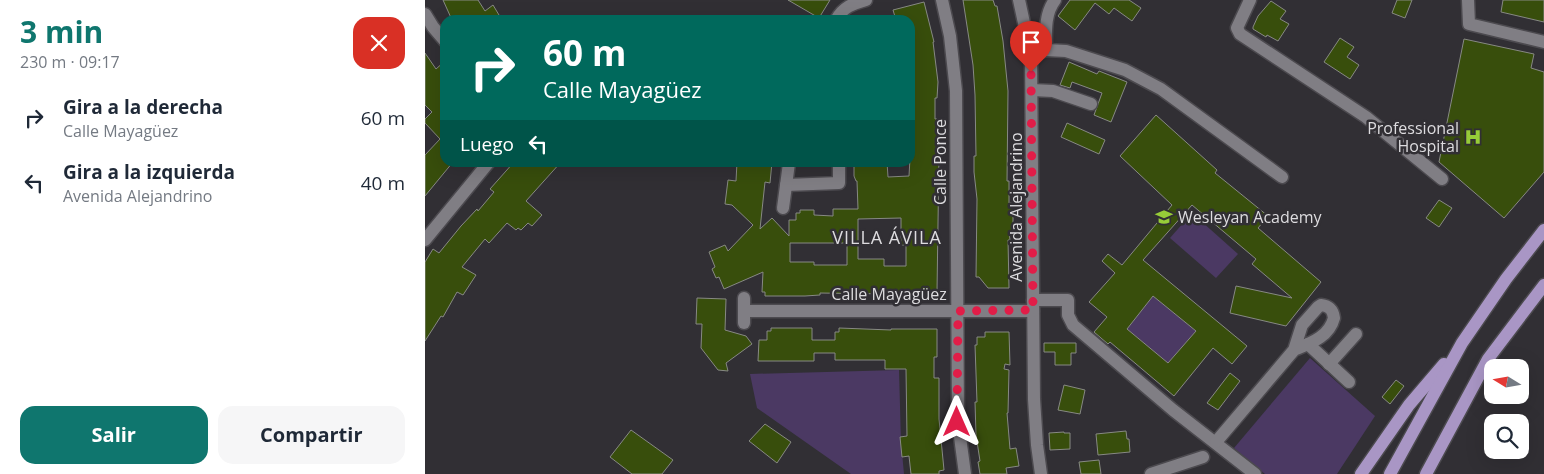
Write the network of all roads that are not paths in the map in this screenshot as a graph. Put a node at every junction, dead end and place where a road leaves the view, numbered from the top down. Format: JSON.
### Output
{"nodes":[{"id":1,"x":866,"y":0,"type":"edge"},
{"id":2,"x":942,"y":0,"type":"edge"},
{"id":3,"x":1019,"y":0,"type":"edge"},
{"id":4,"x":1055,"y":0,"type":"edge"},
{"id":5,"x":1250,"y":0,"type":"edge"},
{"id":6,"x":1468,"y":0,"type":"edge"},
{"id":7,"x":425,"y":14,"type":"edge"},
{"id":8,"x":839,"y":15,"type":"edge"},
{"id":9,"x":440,"y":35,"type":"edge"},
{"id":10,"x":1544,"y":42,"type":"edge"},
{"id":11,"x":1046,"y":50,"type":"junction"},
{"id":12,"x":1031,"y":55,"type":"junction"},
{"id":13,"x":1032,"y":90,"type":"junction"},
{"id":14,"x":1091,"y":104,"type":"dead end"},
{"id":15,"x":485,"y":167,"type":"edge"},
{"id":16,"x":788,"y":167,"type":"edge"},
{"id":17,"x":839,"y":167,"type":"edge"},
{"id":18,"x":1281,"y":177,"type":"dead end"},
{"id":19,"x":1442,"y":179,"type":"dead end"},
{"id":20,"x":786,"y":186,"type":"junction"},
{"id":21,"x":783,"y":208,"type":"dead end"},
{"id":22,"x":1544,"y":230,"type":"edge"},
{"id":23,"x":425,"y":240,"type":"edge"},
{"id":24,"x":1544,"y":284,"type":"edge"},
{"id":25,"x":1033,"y":305,"type":"junction"},
{"id":26,"x":745,"y":311,"type":"dead end"},
{"id":27,"x":958,"y":311,"type":"junction"},
{"id":28,"x":1356,"y":334,"type":"dead end"},
{"id":29,"x":1462,"y":343,"type":"junction"},
{"id":30,"x":1308,"y":344,"type":"junction"},
{"id":31,"x":1294,"y":350,"type":"junction"},
{"id":32,"x":1329,"y":364,"type":"junction"},
{"id":33,"x":1349,"y":382,"type":"dead end"},
{"id":34,"x":1216,"y":442,"type":"junction"},
{"id":35,"x":1203,"y":458,"type":"dead end"},
{"id":36,"x":965,"y":474,"type":"edge"},
{"id":37,"x":1041,"y":474,"type":"edge"},
{"id":38,"x":1151,"y":474,"type":"edge"},
{"id":39,"x":1255,"y":474,"type":"edge"},
{"id":40,"x":1361,"y":474,"type":"edge"},
{"id":41,"x":1390,"y":474,"type":"edge"},
{"id":42,"x":1426,"y":474,"type":"edge"}],
"edges":[{"from":1,"to":8,"type":"street"},
{"from":2,"to":27,"type":"street","name":"Calle Ponce"},
{"from":3,"to":12,"type":"street","name":"Avenida Alejandrino"},
{"from":4,"to":11,"type":"street"},
{"from":5,"to":19,"type":"street"},
{"from":6,"to":10,"type":"street"},
{"from":7,"to":9,"type":"street"},
{"from":11,"to":12,"type":"street"},
{"from":11,"to":18,"type":"street"},
{"from":12,"to":13,"type":"street","name":"Avenida Alejandrino"},
{"from":13,"to":14,"type":"street"},
{"from":13,"to":25,"type":"street","name":"Avenida Alejandrino"},
{"from":15,"to":23,"type":"street"},
{"from":16,"to":20,"type":"street"},
{"from":17,"to":20,"type":"street"},
{"from":20,"to":21,"type":"street"},
{"from":22,"to":29,"type":"main road"},
{"from":24,"to":42,"type":"main road"},
{"from":25,"to":27,"type":"street","name":"Calle Mayagüez"},
{"from":25,"to":34,"type":"street","name":"Calle Mayagüez"},
{"from":25,"to":37,"type":"street","name":"Avenida Alejandrino"},
{"from":26,"to":27,"type":"street","name":"Calle Mayagüez"},
{"from":27,"to":36,"type":"street","name":"Calle Ponce"},
{"from":28,"to":32,"type":"street"},
{"from":29,"to":40,"type":"main road"},
{"from":29,"to":41,"type":"main road"},
{"from":30,"to":31,"type":"street"},
{"from":30,"to":31,"type":"street"},
{"from":30,"to":32,"type":"street"},
{"from":31,"to":34,"type":"street"},
{"from":32,"to":33,"type":"street"},
{"from":34,"to":39,"type":"street"},
{"from":35,"to":38,"type":"street"}]}
